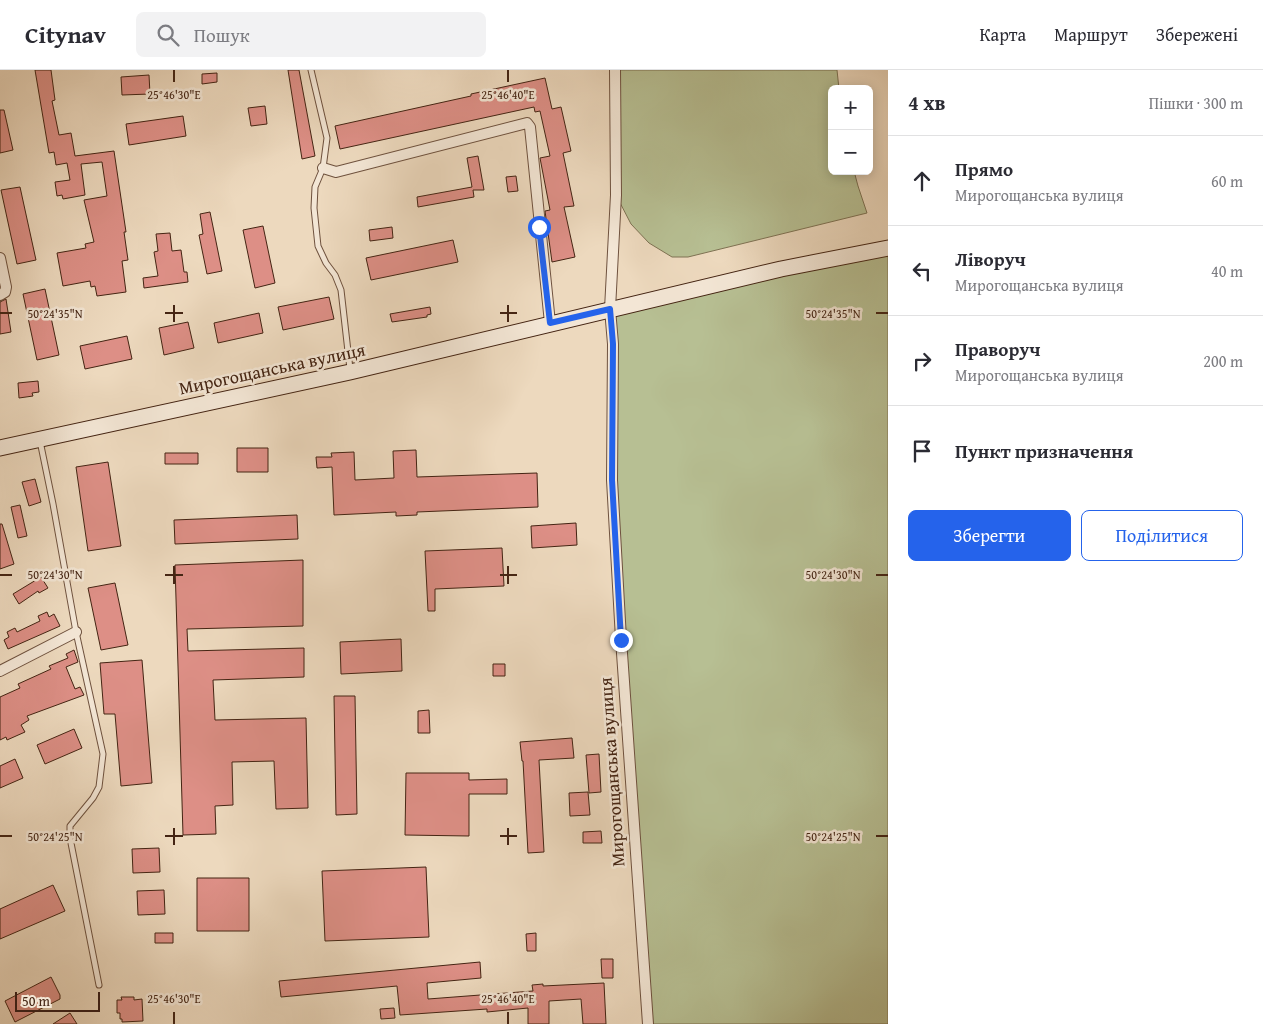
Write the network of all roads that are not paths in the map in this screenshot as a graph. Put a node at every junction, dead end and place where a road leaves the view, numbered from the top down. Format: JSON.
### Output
{"nodes":[{"id":1,"x":311,"y":70,"type":"edge"},
{"id":2,"x":614,"y":70,"type":"edge"},
{"id":3,"x":323,"y":168,"type":"junction"},
{"id":4,"x":888,"y":248,"type":"edge"},
{"id":5,"x":0,"y":258,"type":"edge"},
{"id":6,"x":0,"y":295,"type":"edge"},
{"id":7,"x":610,"y":309,"type":"junction"},
{"id":8,"x":550,"y":323,"type":"junction"},
{"id":9,"x":350,"y":372,"type":"junction"},
{"id":10,"x":39,"y":438,"type":"junction"},
{"id":11,"x":0,"y":448,"type":"edge"},
{"id":12,"x":76,"y":632,"type":"junction"},
{"id":13,"x":0,"y":671,"type":"edge"},
{"id":14,"x":99,"y":985,"type":"dead end"},
{"id":15,"x":648,"y":1024,"type":"edge"}],
"edges":[{"from":1,"to":3,"type":"lane"},
{"from":2,"to":7,"type":"street"},
{"from":3,"to":8,"type":"street"},
{"from":3,"to":9,"type":"lane"},
{"from":4,"to":7,"type":"main road"},
{"from":5,"to":6,"type":"street"},
{"from":7,"to":8,"type":"main road","name":"Мирогощанська вулиця"},
{"from":7,"to":15,"type":"street","name":"Мирогощанська вулиця"},
{"from":8,"to":9,"type":"main road","name":"Мирогощанська вулиця"},
{"from":9,"to":10,"type":"main road","name":"Мирогощанська вулиця"},
{"from":10,"to":11,"type":"main road","name":"Мирогощанська вулиця"},
{"from":10,"to":12,"type":"lane"},
{"from":12,"to":13,"type":"street"},
{"from":12,"to":14,"type":"lane"}]}
